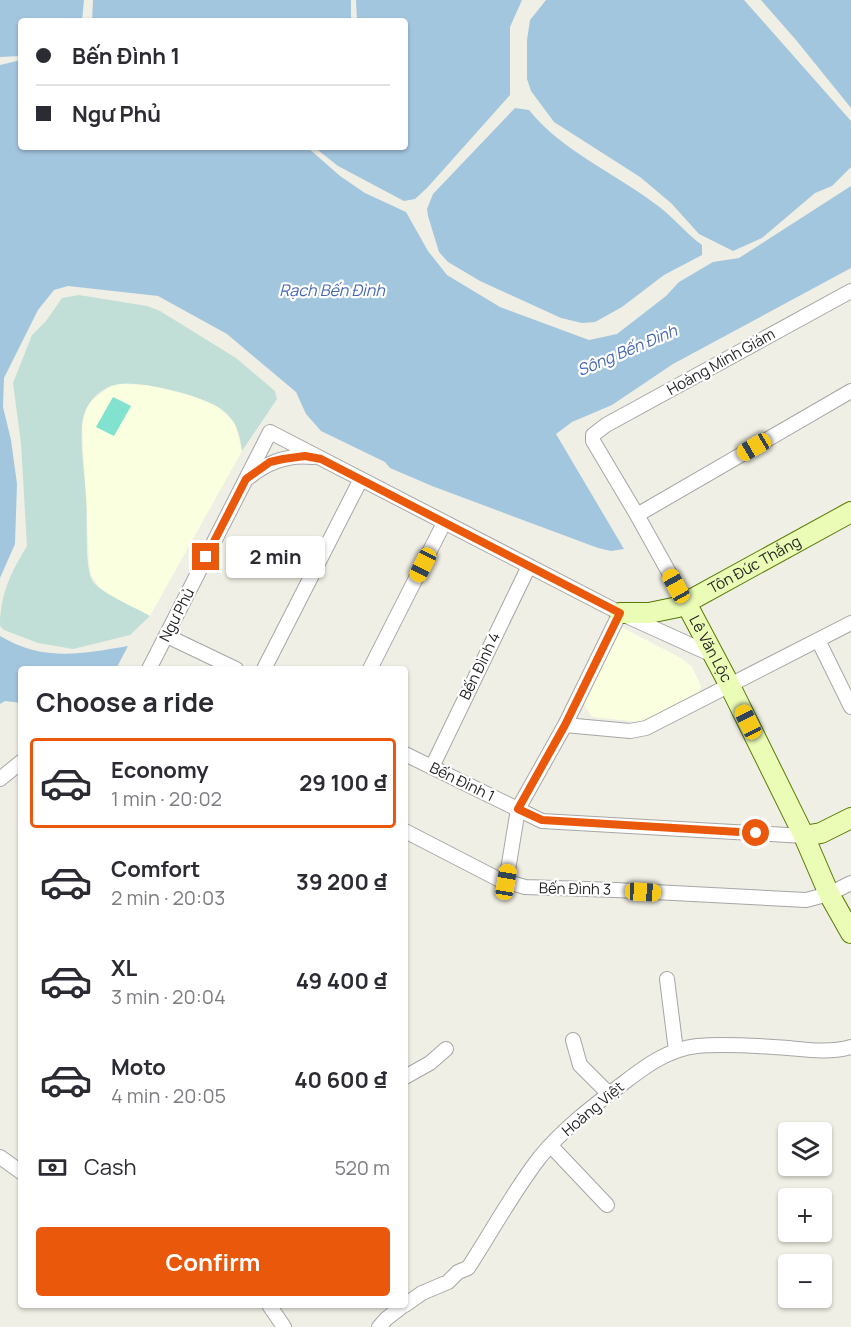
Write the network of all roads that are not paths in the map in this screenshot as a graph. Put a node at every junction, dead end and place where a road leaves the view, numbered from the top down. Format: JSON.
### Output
{"nodes":[{"id":1,"x":851,"y":291,"type":"edge"},
{"id":2,"x":851,"y":391,"type":"edge"},
{"id":3,"x":270,"y":432,"type":"joint"},
{"id":4,"x":593,"y":435,"type":"joint"},
{"id":5,"x":321,"y":459,"type":"junction"},
{"id":6,"x":246,"y":479,"type":"junction"},
{"id":7,"x":362,"y":479,"type":"junction"},
{"id":8,"x":851,"y":512,"type":"edge"},
{"id":9,"x":637,"y":515,"type":"junction"},
{"id":10,"x":444,"y":523,"type":"junction"},
{"id":11,"x":529,"y":566,"type":"junction"},
{"id":12,"x":686,"y":603,"type":"junction"},
{"id":13,"x":620,"y":613,"type":"junction"},
{"id":14,"x":851,"y":623,"type":"edge"},
{"id":15,"x":167,"y":636,"type":"junction"},
{"id":16,"x":818,"y":640,"type":"junction"},
{"id":17,"x":715,"y":656,"type":"junction"},
{"id":18,"x":151,"y":666,"type":"edge"},
{"id":19,"x":230,"y":666,"type":"edge"},
{"id":20,"x":266,"y":666,"type":"edge"},
{"id":21,"x":372,"y":666,"type":"edge"},
{"id":22,"x":729,"y":684,"type":"junction"},
{"id":23,"x":851,"y":707,"type":"edge"},
{"id":24,"x":565,"y":725,"type":"junction"},
{"id":25,"x":408,"y":755,"type":"edge"},
{"id":26,"x":18,"y":764,"type":"edge"},
{"id":27,"x":432,"y":767,"type":"junction"},
{"id":28,"x":0,"y":779,"type":"edge"},
{"id":29,"x":518,"y":809,"type":"junction"},
{"id":30,"x":851,"y":818,"type":"edge"},
{"id":31,"x":408,"y":833,"type":"edge"},
{"id":32,"x":804,"y":836,"type":"junction"},
{"id":33,"x":506,"y":882,"type":"junction"},
{"id":34,"x":851,"y":883,"type":"edge"},
{"id":35,"x":829,"y":894,"type":"junction"},
{"id":36,"x":851,"y":933,"type":"edge"},
{"id":37,"x":667,"y":979,"type":"dead end"},
{"id":38,"x":573,"y":1040,"type":"dead end"},
{"id":39,"x":851,"y":1047,"type":"edge"},
{"id":40,"x":446,"y":1049,"type":"dead end"},
{"id":41,"x":676,"y":1051,"type":"junction"},
{"id":42,"x":408,"y":1075,"type":"edge"},
{"id":43,"x":609,"y":1094,"type":"junction"},
{"id":44,"x":551,"y":1146,"type":"junction"},
{"id":45,"x":0,"y":1157,"type":"edge"},
{"id":46,"x":18,"y":1171,"type":"edge"},
{"id":47,"x":607,"y":1205,"type":"dead end"},
{"id":48,"x":408,"y":1303,"type":"edge"},
{"id":49,"x":271,"y":1308,"type":"edge"},
{"id":50,"x":401,"y":1308,"type":"edge"},
{"id":51,"x":284,"y":1327,"type":"edge"},
{"id":52,"x":379,"y":1327,"type":"edge"}],
"edges":[{"from":1,"to":4,"type":"street","name":"Hoàng Minh Giám"},
{"from":2,"to":9,"type":"street"},
{"from":3,"to":5,"type":"street","name":"Tôn Đức Thắng"},
{"from":3,"to":6,"type":"street","name":"Ngư Phủ"},
{"from":4,"to":9,"type":"street","name":"Lê Văn Lộc"},
{"from":5,"to":6,"type":"street"},
{"from":5,"to":7,"type":"street","name":"Tôn Đức Thắng"},
{"from":6,"to":15,"type":"street","name":"Ngư Phủ"},
{"from":7,"to":10,"type":"street","name":"Tôn Đức Thắng"},
{"from":7,"to":20,"type":"street"},
{"from":8,"to":12,"type":"street","name":"Tôn Đức Thắng"},
{"from":9,"to":12,"type":"street","name":"Lê Văn Lộc"},
{"from":10,"to":11,"type":"street","name":"Tôn Đức Thắng"},
{"from":10,"to":21,"type":"street"},
{"from":11,"to":13,"type":"street","name":"Tôn Đức Thắng"},
{"from":11,"to":27,"type":"street","name":"Bến Đình 4"},
{"from":12,"to":13,"type":"street","name":"Tôn Đức Thắng"},
{"from":12,"to":17,"type":"street","name":"Lê Văn Lộc"},
{"from":13,"to":17,"type":"street","name":"Tôn Đức Thắng"},
{"from":13,"to":24,"type":"street"},
{"from":14,"to":16,"type":"street"},
{"from":15,"to":18,"type":"street","name":"Ngư Phủ"},
{"from":15,"to":19,"type":"street"},
{"from":16,"to":22,"type":"street"},
{"from":16,"to":23,"type":"street"},
{"from":17,"to":22,"type":"street","name":"Lê Văn Lộc"},
{"from":22,"to":24,"type":"street"},
{"from":22,"to":32,"type":"street","name":"Lê Văn Lộc"},
{"from":24,"to":29,"type":"street"},
{"from":25,"to":27,"type":"street","name":"Bến Đình 1"},
{"from":26,"to":28,"type":"street"},
{"from":27,"to":29,"type":"street","name":"Bến Đình 1"},
{"from":29,"to":32,"type":"street","name":"Bến Đình 1"},
{"from":29,"to":33,"type":"street"},
{"from":30,"to":32,"type":"street"},
{"from":31,"to":33,"type":"street","name":"Bến Đình 3"},
{"from":32,"to":35,"type":"street","name":"Lê Văn Lộc"},
{"from":33,"to":35,"type":"street","name":"Bến Đình 3"},
{"from":34,"to":35,"type":"street","name":"Bến Đình 3"},
{"from":35,"to":36,"type":"street","name":"Lê Văn Lộc"},
{"from":37,"to":41,"type":"street"},
{"from":38,"to":43,"type":"street"},
{"from":39,"to":41,"type":"street","name":"Hoàng Việt"},
{"from":40,"to":42,"type":"street"},
{"from":41,"to":43,"type":"street","name":"Hoàng Việt"},
{"from":43,"to":44,"type":"street","name":"Hoàng Việt"},
{"from":44,"to":47,"type":"street"},
{"from":44,"to":48,"type":"street","name":"Hoàng Việt"},
{"from":45,"to":46,"type":"street"},
{"from":49,"to":51,"type":"street"},
{"from":50,"to":52,"type":"street","name":"Hoàng Việt"}]}
